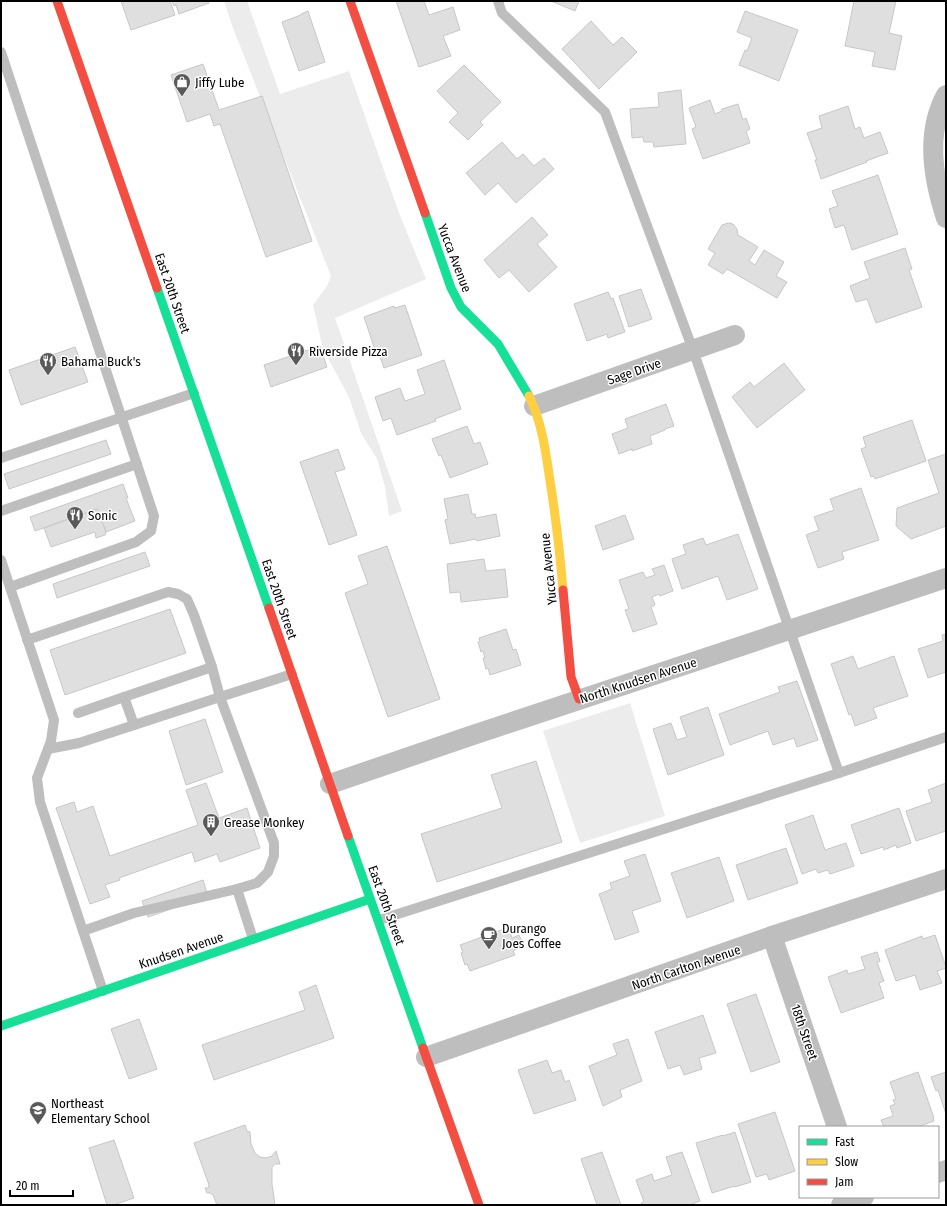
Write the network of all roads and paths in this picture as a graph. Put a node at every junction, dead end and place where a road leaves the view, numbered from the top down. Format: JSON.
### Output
{"nodes":[{"id":1,"x":57,"y":1,"type":"edge"},
{"id":2,"x":350,"y":1,"type":"edge"},
{"id":3,"x":498,"y":1,"type":"edge"},
{"id":4,"x":1,"y":52,"type":"edge"},
{"id":5,"x":943,"y":101,"type":"edge"},
{"id":6,"x":946,"y":218,"type":"edge"},
{"id":7,"x":735,"y":335,"type":"dead end"},
{"id":8,"x":693,"y":350,"type":"junction"},
{"id":9,"x":194,"y":393,"type":"junction"},
{"id":10,"x":534,"y":406,"type":"junction"},
{"id":11,"x":122,"y":417,"type":"junction"},
{"id":12,"x":1,"y":457,"type":"edge"},
{"id":13,"x":137,"y":464,"type":"junction"},
{"id":14,"x":1,"y":512,"type":"edge"},
{"id":15,"x":1,"y":560,"type":"edge"},
{"id":16,"x":946,"y":578,"type":"edge"},
{"id":17,"x":10,"y":586,"type":"junction"},
{"id":18,"x":790,"y":630,"type":"junction"},
{"id":19,"x":27,"y":640,"type":"junction"},
{"id":20,"x":212,"y":667,"type":"junction"},
{"id":21,"x":292,"y":674,"type":"junction"},
{"id":22,"x":124,"y":697,"type":"junction"},
{"id":23,"x":220,"y":697,"type":"junction"},
{"id":24,"x":579,"y":699,"type":"junction"},
{"id":25,"x":78,"y":713,"type":"dead end"},
{"id":26,"x":134,"y":725,"type":"junction"},
{"id":27,"x":946,"y":737,"type":"edge"},
{"id":28,"x":48,"y":749,"type":"junction"},
{"id":29,"x":839,"y":773,"type":"junction"},
{"id":30,"x":330,"y":784,"type":"junction"},
{"id":31,"x":946,"y":879,"type":"edge"},
{"id":32,"x":237,"y":889,"type":"junction"},
{"id":33,"x":370,"y":899,"type":"junction"},
{"id":34,"x":378,"y":920,"type":"junction"},
{"id":35,"x":82,"y":931,"type":"junction"},
{"id":36,"x":772,"y":936,"type":"junction"},
{"id":37,"x":254,"y":939,"type":"junction"},
{"id":38,"x":103,"y":991,"type":"junction"},
{"id":39,"x":1,"y":1026,"type":"edge"},
{"id":40,"x":426,"y":1057,"type":"junction"},
{"id":41,"x":837,"y":1126,"type":"edge"},
{"id":42,"x":859,"y":1198,"type":"edge"},
{"id":43,"x":479,"y":1205,"type":"edge"},
{"id":44,"x":841,"y":1205,"type":"edge"}],
"edges":[{"from":1,"to":9,"type":"main road","name":"East 20th Street"},
{"from":2,"to":10,"type":"main road","name":"Yucca Avenue"},
{"from":3,"to":8,"type":"lane"},
{"from":4,"to":11,"type":"lane"},
{"from":5,"to":6,"type":"street"},
{"from":7,"to":8,"type":"street","name":"Sage Drive"},
{"from":8,"to":10,"type":"street","name":"Sage Drive"},
{"from":8,"to":18,"type":"lane"},
{"from":9,"to":11,"type":"lane"},
{"from":9,"to":21,"type":"main road","name":"East 20th Street"},
{"from":10,"to":24,"type":"main road","name":"Yucca Avenue"},
{"from":11,"to":12,"type":"lane"},
{"from":11,"to":13,"type":"lane"},
{"from":13,"to":14,"type":"lane"},
{"from":13,"to":17,"type":"lane"},
{"from":15,"to":17,"type":"lane"},
{"from":16,"to":18,"type":"street","name":"North Knudsen Avenue"},
{"from":17,"to":19,"type":"lane"},
{"from":18,"to":24,"type":"street","name":"North Knudsen Avenue"},
{"from":18,"to":29,"type":"lane"},
{"from":19,"to":20,"type":"lane"},
{"from":19,"to":28,"type":"lane"},
{"from":20,"to":22,"type":"lane"},
{"from":20,"to":23,"type":"lane"},
{"from":21,"to":23,"type":"lane"},
{"from":21,"to":30,"type":"main road","name":"East 20th Street"},
{"from":22,"to":25,"type":"lane"},
{"from":22,"to":26,"type":"lane"},
{"from":23,"to":26,"type":"lane"},
{"from":23,"to":32,"type":"lane"},
{"from":24,"to":30,"type":"street","name":"North Knudsen Avenue"},
{"from":26,"to":28,"type":"lane"},
{"from":27,"to":29,"type":"lane"},
{"from":28,"to":35,"type":"lane"},
{"from":29,"to":34,"type":"lane"},
{"from":30,"to":33,"type":"main road","name":"East 20th Street"},
{"from":31,"to":36,"type":"street","name":"North Carlton Avenue"},
{"from":32,"to":35,"type":"lane"},
{"from":32,"to":37,"type":"lane"},
{"from":33,"to":34,"type":"main road","name":"East 20th Street"},
{"from":33,"to":37,"type":"main road","name":"Knudsen Avenue"},
{"from":34,"to":40,"type":"main road","name":"East 20th Street"},
{"from":35,"to":38,"type":"lane"},
{"from":36,"to":40,"type":"street","name":"North Carlton Avenue"},
{"from":36,"to":41,"type":"street","name":"18th Street"},
{"from":37,"to":38,"type":"main road","name":"Knudsen Avenue"},
{"from":38,"to":39,"type":"main road","name":"Knudsen Avenue"},
{"from":40,"to":43,"type":"main road","name":"East 20th Street"},
{"from":42,"to":44,"type":"street"}]}
